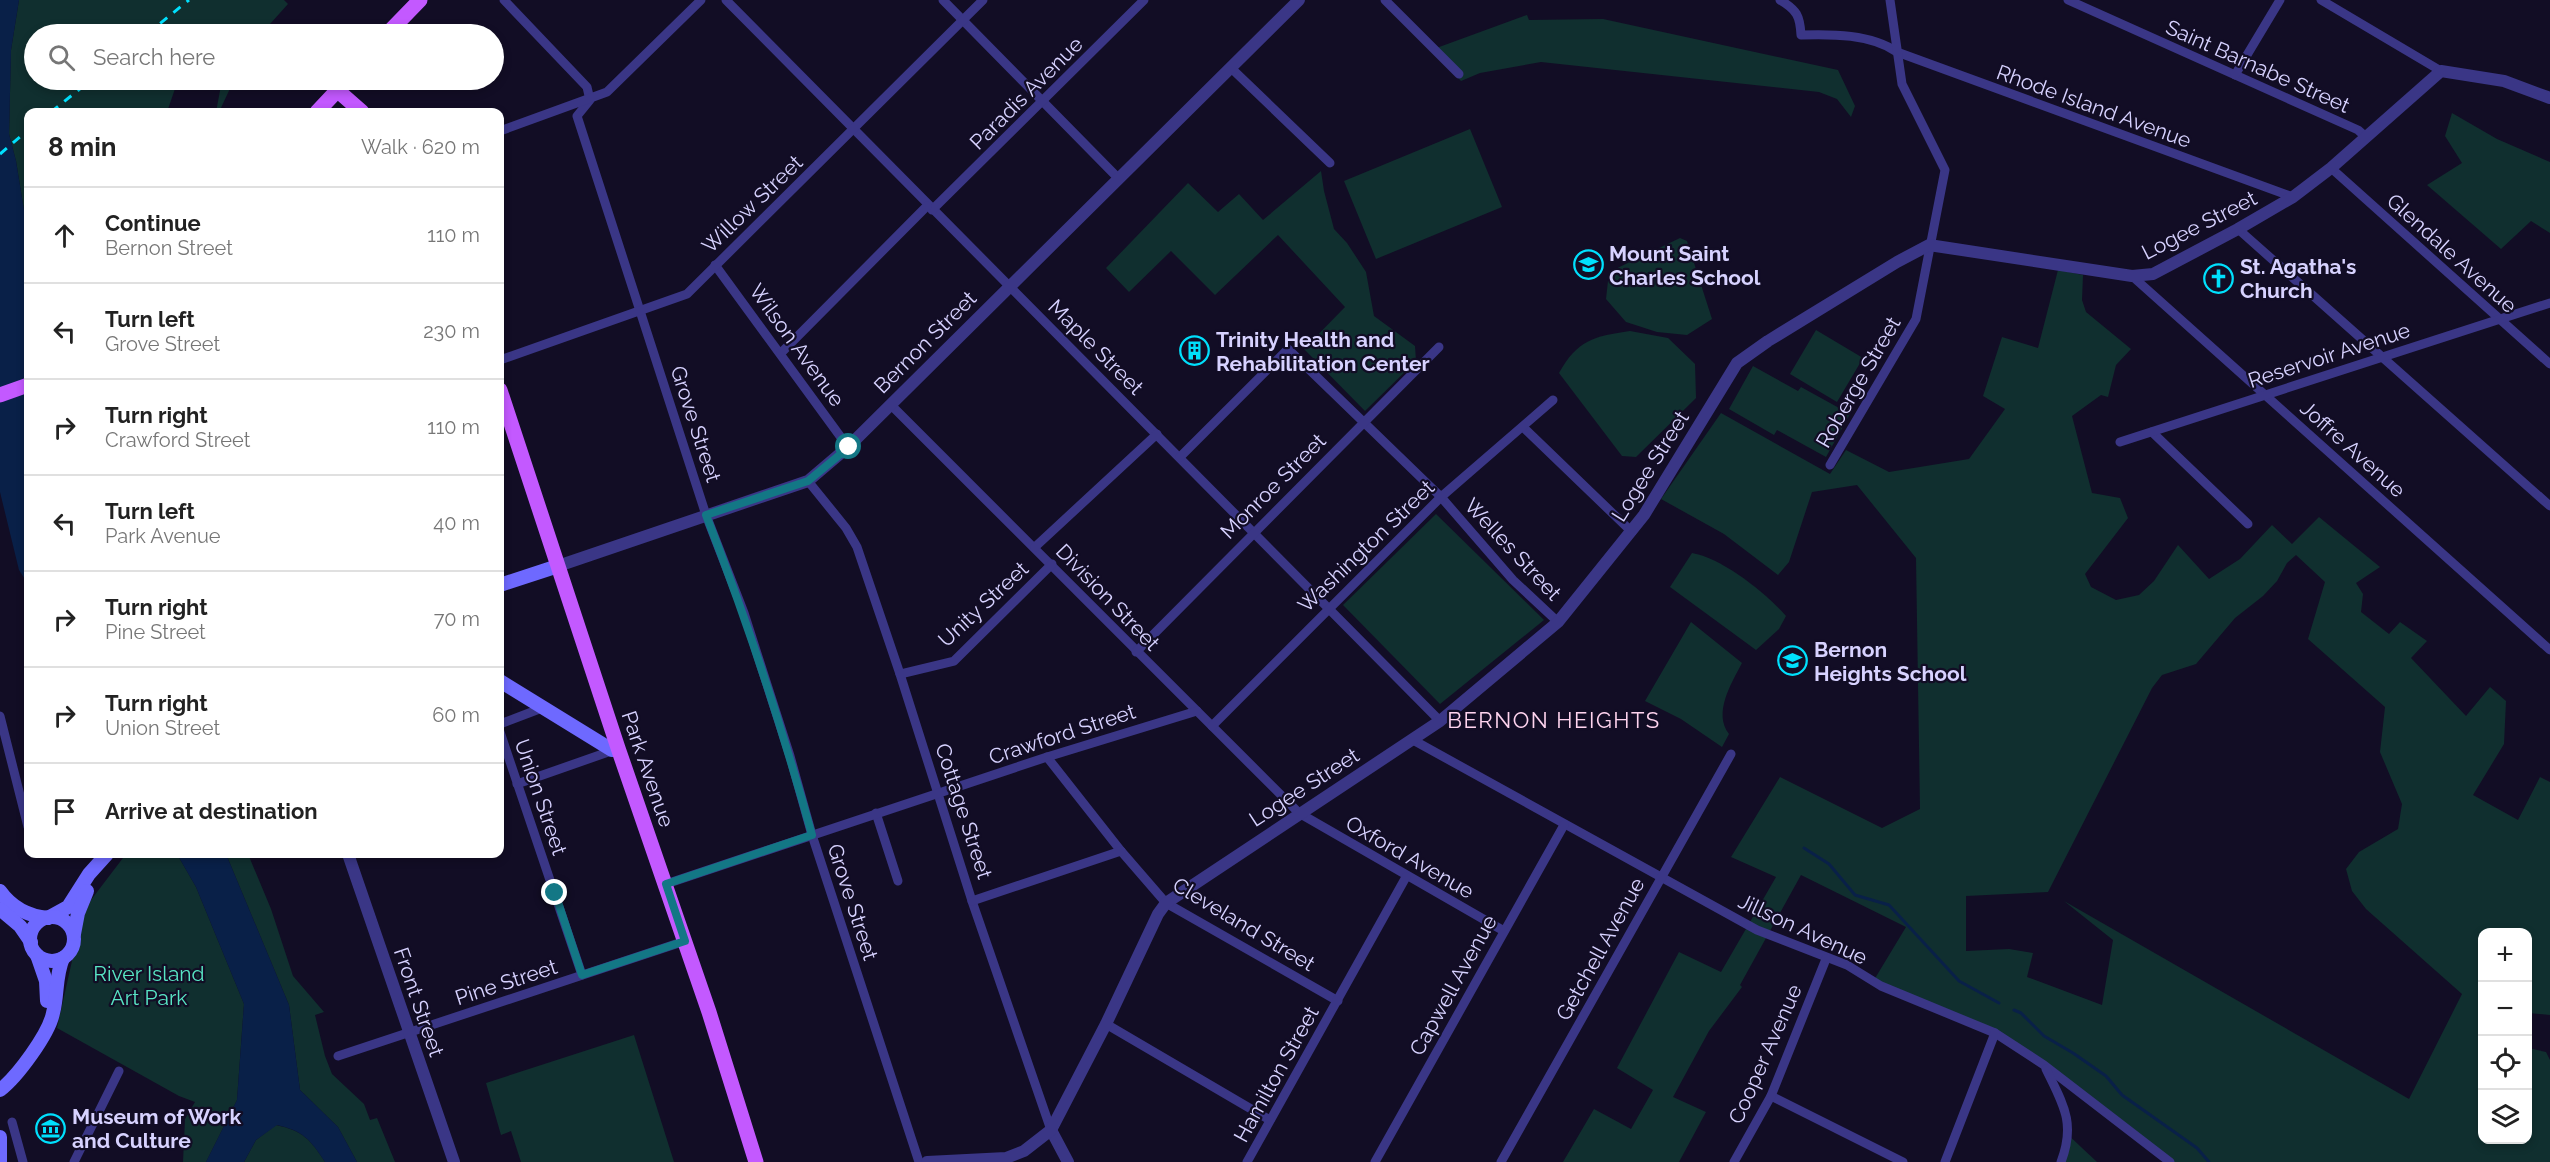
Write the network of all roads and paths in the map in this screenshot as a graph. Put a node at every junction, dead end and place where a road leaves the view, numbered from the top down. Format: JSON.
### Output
{"nodes":[{"id":1,"x":420,"y":0,"type":"edge"},
{"id":2,"x":504,"y":0,"type":"edge"},
{"id":3,"x":701,"y":0,"type":"edge"},
{"id":4,"x":726,"y":0,"type":"edge"},
{"id":5,"x":943,"y":0,"type":"edge"},
{"id":6,"x":983,"y":0,"type":"edge"},
{"id":7,"x":1144,"y":0,"type":"edge"},
{"id":8,"x":1299,"y":0,"type":"edge"},
{"id":9,"x":1385,"y":0,"type":"edge"},
{"id":10,"x":1780,"y":0,"type":"edge"},
{"id":11,"x":1890,"y":0,"type":"edge"},
{"id":12,"x":2068,"y":0,"type":"edge"},
{"id":13,"x":2280,"y":0,"type":"edge"},
{"id":14,"x":2321,"y":0,"type":"edge"},
{"id":15,"x":963,"y":20,"type":"junction"},
{"id":16,"x":397,"y":24,"type":"edge"},
{"id":17,"x":1897,"y":52,"type":"junction"},
{"id":18,"x":1230,"y":66,"type":"junction"},
{"id":19,"x":2441,"y":71,"type":"junction"},
{"id":20,"x":1459,"y":74,"type":"dead end"},
{"id":21,"x":2235,"y":75,"type":"junction"},
{"id":22,"x":337,"y":90,"type":"edge"},
{"id":23,"x":346,"y":90,"type":"edge"},
{"id":24,"x":2550,"y":98,"type":"edge"},
{"id":25,"x":590,"y":100,"type":"junction"},
{"id":26,"x":1044,"y":101,"type":"junction"},
{"id":27,"x":321,"y":108,"type":"edge"},
{"id":28,"x":359,"y":108,"type":"edge"},
{"id":29,"x":504,"y":130,"type":"edge"},
{"id":30,"x":854,"y":130,"type":"junction"},
{"id":31,"x":2366,"y":137,"type":"junction"},
{"id":32,"x":1330,"y":163,"type":"dead end"},
{"id":33,"x":2331,"y":168,"type":"junction"},
{"id":34,"x":1119,"y":179,"type":"junction"},
{"id":35,"x":2293,"y":197,"type":"junction"},
{"id":36,"x":930,"y":208,"type":"junction"},
{"id":37,"x":2238,"y":229,"type":"junction"},
{"id":38,"x":1929,"y":245,"type":"junction"},
{"id":39,"x":716,"y":265,"type":"junction"},
{"id":40,"x":2132,"y":276,"type":"junction"},
{"id":41,"x":1011,"y":286,"type":"junction"},
{"id":42,"x":2550,"y":303,"type":"edge"},
{"id":43,"x":641,"y":312,"type":"junction"},
{"id":44,"x":2500,"y":320,"type":"junction"},
{"id":45,"x":1439,"y":347,"type":"dead end"},
{"id":46,"x":781,"y":353,"type":"junction"},
{"id":47,"x":2382,"y":356,"type":"junction"},
{"id":48,"x":504,"y":359,"type":"edge"},
{"id":49,"x":2550,"y":364,"type":"edge"},
{"id":50,"x":24,"y":386,"type":"edge"},
{"id":51,"x":0,"y":395,"type":"edge"},
{"id":52,"x":2266,"y":395,"type":"junction"},
{"id":53,"x":1553,"y":400,"type":"dead end"},
{"id":54,"x":504,"y":402,"type":"edge"},
{"id":55,"x":891,"y":405,"type":"junction"},
{"id":56,"x":1363,"y":422,"type":"junction"},
{"id":57,"x":1523,"y":427,"type":"junction"},
{"id":58,"x":2152,"y":432,"type":"junction"},
{"id":59,"x":1157,"y":434,"type":"junction"},
{"id":60,"x":2120,"y":442,"type":"dead end"},
{"id":61,"x":849,"y":447,"type":"junction"},
{"id":62,"x":1180,"y":457,"type":"junction"},
{"id":63,"x":1830,"y":465,"type":"dead end"},
{"id":64,"x":808,"y":481,"type":"junction"},
{"id":65,"x":1441,"y":497,"type":"junction"},
{"id":66,"x":2550,"y":506,"type":"edge"},
{"id":67,"x":706,"y":515,"type":"junction"},
{"id":68,"x":2248,"y":524,"type":"dead end"},
{"id":69,"x":1253,"y":532,"type":"junction"},
{"id":70,"x":1632,"y":532,"type":"junction"},
{"id":71,"x":1035,"y":547,"type":"junction"},
{"id":72,"x":1052,"y":564,"type":"junction"},
{"id":73,"x":558,"y":566,"type":"junction"},
{"id":74,"x":504,"y":584,"type":"edge"},
{"id":75,"x":1329,"y":607,"type":"junction"},
{"id":76,"x":1558,"y":622,"type":"junction"},
{"id":77,"x":2550,"y":651,"type":"edge"},
{"id":78,"x":1136,"y":652,"type":"junction"},
{"id":79,"x":900,"y":674,"type":"junction"},
{"id":80,"x":504,"y":684,"type":"edge"},
{"id":81,"x":543,"y":708,"type":"junction"},
{"id":82,"x":1197,"y":711,"type":"junction"},
{"id":83,"x":0,"y":716,"type":"edge"},
{"id":84,"x":1440,"y":721,"type":"junction"},
{"id":85,"x":504,"y":723,"type":"edge"},
{"id":86,"x":1212,"y":726,"type":"junction"},
{"id":87,"x":1413,"y":740,"type":"junction"},
{"id":88,"x":504,"y":744,"type":"edge"},
{"id":89,"x":615,"y":749,"type":"junction"},
{"id":90,"x":1731,"y":754,"type":"dead end"},
{"id":91,"x":1047,"y":757,"type":"junction"},
{"id":92,"x":517,"y":784,"type":"junction"},
{"id":93,"x":18,"y":785,"type":"junction"},
{"id":94,"x":24,"y":787,"type":"edge"},
{"id":95,"x":939,"y":793,"type":"junction"},
{"id":96,"x":24,"y":810,"type":"edge"},
{"id":97,"x":876,"y":813,"type":"junction"},
{"id":98,"x":1299,"y":813,"type":"junction"},
{"id":99,"x":1564,"y":825,"type":"junction"},
{"id":100,"x":812,"y":835,"type":"junction"},
{"id":101,"x":1121,"y":851,"type":"junction"},
{"id":102,"x":103,"y":858,"type":"edge"},
{"id":103,"x":104,"y":858,"type":"edge"},
{"id":104,"x":349,"y":858,"type":"edge"},
{"id":105,"x":1407,"y":877,"type":"junction"},
{"id":106,"x":1660,"y":878,"type":"junction"},
{"id":107,"x":898,"y":881,"type":"dead end"},
{"id":108,"x":666,"y":884,"type":"junction"},
{"id":109,"x":0,"y":891,"type":"edge"},
{"id":110,"x":972,"y":901,"type":"junction"},
{"id":111,"x":1166,"y":903,"type":"junction"},
{"id":112,"x":0,"y":909,"type":"edge"},
{"id":113,"x":48,"y":918,"type":"junction"},
{"id":114,"x":1504,"y":932,"type":"junction"},
{"id":115,"x":74,"y":934,"type":"junction"},
{"id":116,"x":685,"y":941,"type":"junction"},
{"id":117,"x":31,"y":942,"type":"junction"},
{"id":118,"x":37,"y":955,"type":"junction"},
{"id":119,"x":63,"y":958,"type":"junction"},
{"id":120,"x":1826,"y":959,"type":"junction"},
{"id":121,"x":582,"y":975,"type":"junction"},
{"id":122,"x":1338,"y":1001,"type":"junction"},
{"id":123,"x":1106,"y":1024,"type":"junction"},
{"id":124,"x":44,"y":1033,"type":"junction"},
{"id":125,"x":409,"y":1033,"type":"junction"},
{"id":126,"x":1995,"y":1034,"type":"junction"},
{"id":127,"x":338,"y":1056,"type":"dead end"},
{"id":128,"x":2043,"y":1065,"type":"junction"},
{"id":129,"x":119,"y":1071,"type":"dead end"},
{"id":130,"x":0,"y":1090,"type":"edge"},
{"id":131,"x":1771,"y":1096,"type":"junction"},
{"id":132,"x":1270,"y":1120,"type":"junction"},
{"id":133,"x":12,"y":1122,"type":"dead end"},
{"id":134,"x":1051,"y":1130,"type":"junction"},
{"id":135,"x":0,"y":1137,"type":"edge"},
{"id":136,"x":0,"y":1161,"type":"edge"},
{"id":137,"x":23,"y":1162,"type":"edge"},
{"id":138,"x":74,"y":1162,"type":"edge"},
{"id":139,"x":454,"y":1162,"type":"edge"},
{"id":140,"x":756,"y":1162,"type":"edge"},
{"id":141,"x":919,"y":1162,"type":"edge"},
{"id":142,"x":927,"y":1162,"type":"edge"},
{"id":143,"x":1068,"y":1162,"type":"edge"},
{"id":144,"x":1247,"y":1162,"type":"edge"},
{"id":145,"x":1375,"y":1162,"type":"edge"},
{"id":146,"x":1501,"y":1162,"type":"edge"},
{"id":147,"x":1734,"y":1162,"type":"edge"},
{"id":148,"x":1903,"y":1162,"type":"edge"},
{"id":149,"x":1945,"y":1162,"type":"edge"},
{"id":150,"x":2061,"y":1162,"type":"edge"},
{"id":151,"x":2170,"y":1162,"type":"edge"}],
"edges":[{"from":1,"to":16,"type":"main road"},
{"from":2,"to":25,"type":"street"},
{"from":3,"to":25,"type":"street"},
{"from":4,"to":30,"type":"street","name":"Maple Street"},
{"from":5,"to":15,"type":"street"},
{"from":6,"to":15,"type":"street","name":"Willow Street"},
{"from":7,"to":26,"type":"street","name":"Paradis Avenue"},
{"from":8,"to":18,"type":"street","name":"Bernon Street"},
{"from":9,"to":20,"type":"street"},
{"from":10,"to":17,"type":"street","name":"Rhode Island Avenue"},
{"from":11,"to":17,"type":"street","name":"Roberge Street"},
{"from":12,"to":21,"type":"street","name":"Saint Barnabe Street"},
{"from":13,"to":21,"type":"street"},
{"from":14,"to":19,"type":"street"},
{"from":15,"to":26,"type":"street"},
{"from":15,"to":30,"type":"street","name":"Willow Street"},
{"from":17,"to":35,"type":"street","name":"Rhode Island Avenue"},
{"from":17,"to":38,"type":"street","name":"Roberge Street"},
{"from":18,"to":32,"type":"street"},
{"from":18,"to":34,"type":"street","name":"Bernon Street"},
{"from":19,"to":24,"type":"street"},
{"from":19,"to":31,"type":"street","name":"Logee Street"},
{"from":21,"to":31,"type":"street","name":"Saint Barnabe Street"},
{"from":22,"to":27,"type":"main road"},
{"from":23,"to":28,"type":"main road"},
{"from":25,"to":29,"type":"street"},
{"from":25,"to":43,"type":"street","name":"Grove Street"},
{"from":26,"to":34,"type":"street"},
{"from":26,"to":36,"type":"street","name":"Paradis Avenue"},
{"from":30,"to":36,"type":"street","name":"Maple Street"},
{"from":30,"to":39,"type":"street","name":"Willow Street"},
{"from":31,"to":33,"type":"street","name":"Logee Street"},
{"from":33,"to":35,"type":"street","name":"Logee Street"},
{"from":33,"to":44,"type":"street","name":"Glendale Avenue"},
{"from":34,"to":41,"type":"street","name":"Bernon Street"},
{"from":35,"to":37,"type":"street","name":"Logee Street"},
{"from":36,"to":41,"type":"street","name":"Maple Street"},
{"from":36,"to":46,"type":"street","name":"Paradis Avenue"},
{"from":37,"to":40,"type":"street","name":"Logee Street"},
{"from":37,"to":47,"type":"street"},
{"from":38,"to":40,"type":"street","name":"Logee Street"},
{"from":38,"to":63,"type":"street","name":"Roberge Street"},
{"from":38,"to":70,"type":"street","name":"Logee Street"},
{"from":39,"to":43,"type":"street","name":"Willow Street"},
{"from":39,"to":46,"type":"street","name":"Wilson Avenue"},
{"from":40,"to":52,"type":"street","name":"Joffre Avenue"},
{"from":41,"to":55,"type":"street","name":"Bernon Street"},
{"from":41,"to":59,"type":"street","name":"Maple Street"},
{"from":42,"to":44,"type":"street","name":"Reservoir Avenue"},
{"from":43,"to":48,"type":"street","name":"Willow Street"},
{"from":43,"to":67,"type":"street","name":"Grove Street"},
{"from":44,"to":47,"type":"street","name":"Reservoir Avenue"},
{"from":44,"to":49,"type":"street","name":"Glendale Avenue"},
{"from":45,"to":56,"type":"street","name":"Monroe Street"},
{"from":46,"to":61,"type":"street","name":"Wilson Avenue"},
{"from":47,"to":52,"type":"street","name":"Reservoir Avenue"},
{"from":47,"to":66,"type":"street"},
{"from":50,"to":51,"type":"main road"},
{"from":52,"to":58,"type":"street","name":"Reservoir Avenue"},
{"from":52,"to":77,"type":"street","name":"Joffre Avenue"},
{"from":53,"to":57,"type":"street","name":"Washington Street"},
{"from":54,"to":73,"type":"main road","name":"Park Avenue"},
{"from":55,"to":61,"type":"street","name":"Bernon Street"},
{"from":55,"to":71,"type":"street","name":"Division Street"},
{"from":56,"to":62,"type":"street","name":"Welles Street"},
{"from":56,"to":65,"type":"street","name":"Welles Street"},
{"from":56,"to":69,"type":"street","name":"Monroe Street"},
{"from":57,"to":65,"type":"street","name":"Washington Street"},
{"from":57,"to":70,"type":"street"},
{"from":58,"to":60,"type":"street","name":"Reservoir Avenue"},
{"from":58,"to":68,"type":"street"},
{"from":59,"to":62,"type":"street","name":"Maple Street"},
{"from":59,"to":71,"type":"street"},
{"from":61,"to":64,"type":"street","name":"Bernon Street"},
{"from":62,"to":69,"type":"street","name":"Maple Street"},
{"from":64,"to":67,"type":"street","name":"Bernon Street"},
{"from":64,"to":79,"type":"street","name":"Cottage Street"},
{"from":65,"to":75,"type":"street","name":"Washington Street"},
{"from":65,"to":76,"type":"street","name":"Welles Street"},
{"from":67,"to":73,"type":"street","name":"Bernon Street"},
{"from":67,"to":100,"type":"street","name":"Grove Street"},
{"from":69,"to":75,"type":"street","name":"Maple Street"},
{"from":69,"to":78,"type":"street","name":"Monroe Street"},
{"from":70,"to":76,"type":"street","name":"Logee Street"},
{"from":71,"to":72,"type":"street","name":"Division Street"},
{"from":72,"to":78,"type":"street","name":"Division Street"},
{"from":72,"to":79,"type":"street","name":"Unity Street"},
{"from":73,"to":74,"type":"main road","name":"Bernon Street"},
{"from":73,"to":89,"type":"main road","name":"Park Avenue"},
{"from":75,"to":84,"type":"street","name":"Maple Street"},
{"from":75,"to":86,"type":"street","name":"Washington Street"},
{"from":76,"to":84,"type":"street","name":"Logee Street"},
{"from":78,"to":82,"type":"street","name":"Division Street"},
{"from":79,"to":95,"type":"street","name":"Cottage Street"},
{"from":80,"to":81,"type":"main road"},
{"from":81,"to":85,"type":"street"},
{"from":81,"to":89,"type":"main road"},
{"from":82,"to":86,"type":"street","name":"Division Street"},
{"from":82,"to":91,"type":"street","name":"Crawford Street"},
{"from":83,"to":93,"type":"street"},
{"from":84,"to":87,"type":"street","name":"Logee Street"},
{"from":86,"to":98,"type":"street","name":"Division Street"},
{"from":87,"to":98,"type":"street","name":"Logee Street"},
{"from":87,"to":99,"type":"street","name":"Jillson Avenue"},
{"from":88,"to":92,"type":"street","name":"Union Street"},
{"from":89,"to":92,"type":"street"},
{"from":89,"to":108,"type":"main road","name":"Park Avenue"},
{"from":90,"to":106,"type":"street","name":"Getchell Avenue"},
{"from":91,"to":95,"type":"street","name":"Crawford Street"},
{"from":91,"to":101,"type":"street","name":"Cleveland Street"},
{"from":92,"to":121,"type":"street","name":"Union Street"},
{"from":93,"to":94,"type":"street"},
{"from":93,"to":96,"type":"street"},
{"from":95,"to":97,"type":"street","name":"Crawford Street"},
{"from":95,"to":110,"type":"street","name":"Cottage Street"},
{"from":97,"to":100,"type":"street","name":"Crawford Street"},
{"from":97,"to":107,"type":"street"},
{"from":98,"to":105,"type":"street","name":"Oxford Avenue"},
{"from":98,"to":111,"type":"street","name":"Logee Street"},
{"from":99,"to":106,"type":"street","name":"Jillson Avenue"},
{"from":99,"to":114,"type":"street","name":"Capwell Avenue"},
{"from":100,"to":108,"type":"street","name":"Crawford Street"},
{"from":100,"to":141,"type":"street","name":"Grove Street"},
{"from":101,"to":110,"type":"street"},
{"from":101,"to":111,"type":"street","name":"Cleveland Street"},
{"from":102,"to":113,"type":"main road"},
{"from":103,"to":115,"type":"main road"},
{"from":104,"to":125,"type":"street","name":"Front Street"},
{"from":105,"to":114,"type":"street","name":"Oxford Avenue"},
{"from":105,"to":122,"type":"street","name":"Hamilton Street"},
{"from":106,"to":120,"type":"street","name":"Jillson Avenue"},
{"from":106,"to":146,"type":"street","name":"Getchell Avenue"},
{"from":108,"to":116,"type":"main road","name":"Park Avenue"},
{"from":109,"to":113,"type":"main road"},
{"from":110,"to":134,"type":"street","name":"Cottage Street"},
{"from":111,"to":122,"type":"street","name":"Cleveland Street"},
{"from":111,"to":123,"type":"street","name":"Logee Street"},
{"from":112,"to":117,"type":"main road"},
{"from":113,"to":115,"type":"main road"},
{"from":113,"to":117,"type":"main road"},
{"from":114,"to":145,"type":"street","name":"Capwell Avenue"},
{"from":115,"to":119,"type":"main road"},
{"from":116,"to":121,"type":"street","name":"Pine Street"},
{"from":116,"to":140,"type":"main road","name":"Park Avenue"},
{"from":117,"to":118,"type":"main road"},
{"from":118,"to":119,"type":"main road"},
{"from":118,"to":124,"type":"main road"},
{"from":119,"to":124,"type":"main road"},
{"from":120,"to":126,"type":"street","name":"Jillson Avenue"},
{"from":120,"to":131,"type":"street","name":"Cooper Avenue"},
{"from":121,"to":125,"type":"street","name":"Pine Street"},
{"from":122,"to":132,"type":"street","name":"Hamilton Street"},
{"from":123,"to":132,"type":"street"},
{"from":123,"to":134,"type":"street","name":"Logee Street"},
{"from":124,"to":130,"type":"main road"},
{"from":125,"to":127,"type":"street","name":"Pine Street"},
{"from":125,"to":139,"type":"street","name":"Front Street"},
{"from":126,"to":128,"type":"street","name":"Jillson Avenue"},
{"from":126,"to":149,"type":"street"},
{"from":128,"to":150,"type":"street"},
{"from":128,"to":151,"type":"street","name":"Jillson Avenue"},
{"from":129,"to":138,"type":"street"},
{"from":131,"to":147,"type":"street","name":"Cooper Avenue"},
{"from":131,"to":148,"type":"street"},
{"from":132,"to":144,"type":"street","name":"Hamilton Street"},
{"from":133,"to":137,"type":"street"},
{"from":134,"to":142,"type":"street","name":"Logee Street"},
{"from":134,"to":143,"type":"street","name":"Cottage Street"},
{"from":135,"to":136,"type":"main road"}]}
